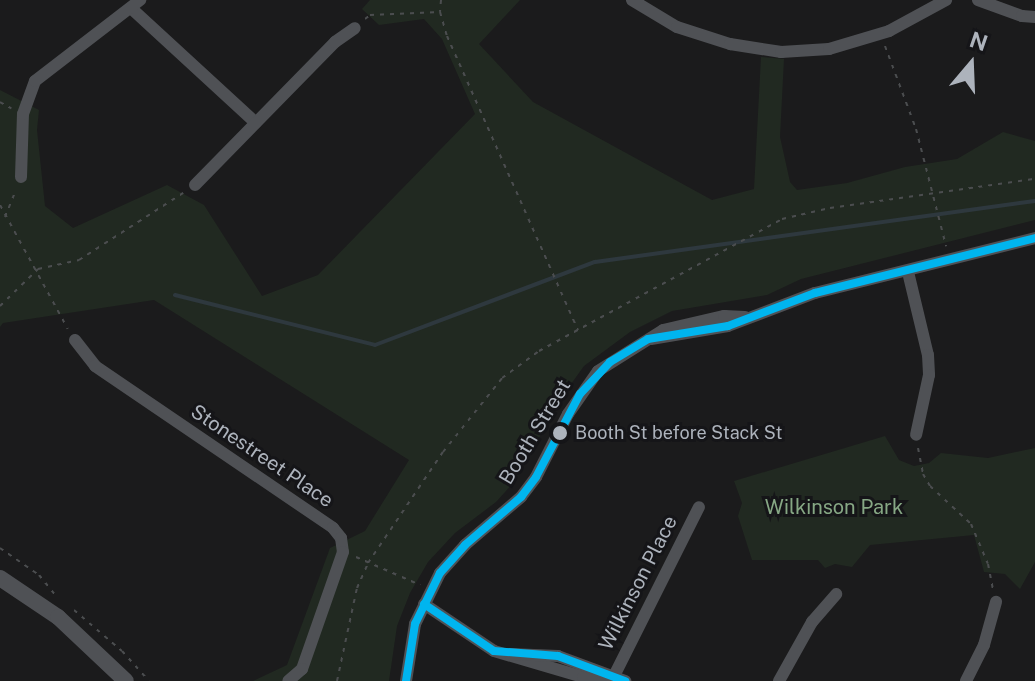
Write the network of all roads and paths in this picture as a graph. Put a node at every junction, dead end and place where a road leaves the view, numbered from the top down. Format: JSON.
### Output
{"nodes":[{"id":1,"x":441,"y":0,"type":"edge"},
{"id":2,"x":632,"y":0,"type":"edge"},
{"id":3,"x":946,"y":0,"type":"edge"},
{"id":4,"x":978,"y":0,"type":"edge"},
{"id":5,"x":136,"y":4,"type":"edge"},
{"id":6,"x":440,"y":12,"type":"junction"},
{"id":7,"x":1035,"y":17,"type":"edge"},
{"id":8,"x":355,"y":28,"type":"joint"},
{"id":9,"x":881,"y":34,"type":"junction"},
{"id":10,"x":256,"y":123,"type":"junction"},
{"id":11,"x":21,"y":177,"type":"joint"},
{"id":12,"x":1035,"y":179,"type":"edge"},
{"id":13,"x":195,"y":185,"type":"joint"},
{"id":14,"x":933,"y":193,"type":"junction"},
{"id":15,"x":0,"y":205,"type":"edge"},
{"id":16,"x":4,"y":217,"type":"junction"},
{"id":17,"x":1035,"y":238,"type":"edge"},
{"id":18,"x":949,"y":261,"type":"junction"},
{"id":19,"x":38,"y":269,"type":"junction"},
{"id":20,"x":908,"y":272,"type":"junction"},
{"id":21,"x":0,"y":306,"type":"edge"},
{"id":22,"x":578,"y":330,"type":"junction"},
{"id":23,"x":75,"y":340,"type":"joint"},
{"id":24,"x":916,"y":435,"type":"joint"},
{"id":25,"x":699,"y":507,"type":"dead end"},
{"id":26,"x":0,"y":548,"type":"edge"},
{"id":27,"x":343,"y":552,"type":"junction"},
{"id":28,"x":368,"y":563,"type":"junction"},
{"id":29,"x":0,"y":578,"type":"edge"},
{"id":30,"x":431,"y":589,"type":"junction"},
{"id":31,"x":836,"y":594,"type":"dead end"},
{"id":32,"x":57,"y":596,"type":"dead end"},
{"id":33,"x":996,"y":602,"type":"joint"},
{"id":34,"x":67,"y":604,"type":"dead end"},
{"id":35,"x":424,"y":604,"type":"junction"},
{"id":36,"x":619,"y":679,"type":"edge"},
{"id":37,"x":126,"y":681,"type":"edge"},
{"id":38,"x":149,"y":681,"type":"edge"},
{"id":39,"x":288,"y":681,"type":"edge"},
{"id":40,"x":337,"y":681,"type":"edge"},
{"id":41,"x":406,"y":681,"type":"edge"},
{"id":42,"x":779,"y":681,"type":"edge"},
{"id":43,"x":966,"y":681,"type":"edge"}],
"edges":[{"from":1,"to":6,"type":"path"},
{"from":2,"to":9,"type":"street"},
{"from":3,"to":9,"type":"street"},
{"from":4,"to":7,"type":"street"},
{"from":5,"to":10,"type":"street"},
{"from":5,"to":11,"type":"street"},
{"from":6,"to":8,"type":"path"},
{"from":6,"to":22,"type":"path"},
{"from":8,"to":10,"type":"street"},
{"from":9,"to":14,"type":"path"},
{"from":10,"to":13,"type":"street"},
{"from":11,"to":16,"type":"path"},
{"from":12,"to":14,"type":"path"},
{"from":13,"to":19,"type":"path"},
{"from":14,"to":18,"type":"path"},
{"from":14,"to":22,"type":"path"},
{"from":15,"to":16,"type":"path"},
{"from":16,"to":19,"type":"path"},
{"from":17,"to":18,"type":"street","name":"Booth Street"},
{"from":18,"to":20,"type":"street","name":"Booth Street"},
{"from":19,"to":21,"type":"path"},
{"from":19,"to":23,"type":"path"},
{"from":20,"to":24,"type":"street"},
{"from":20,"to":30,"type":"street","name":"Booth Street"},
{"from":22,"to":28,"type":"path"},
{"from":23,"to":27,"type":"street","name":"Stonestreet Place"},
{"from":24,"to":33,"type":"path"},
{"from":25,"to":36,"type":"street","name":"Wilkinson Place"},
{"from":26,"to":32,"type":"path"},
{"from":27,"to":28,"type":"path"},
{"from":27,"to":39,"type":"street"},
{"from":28,"to":30,"type":"path"},
{"from":28,"to":40,"type":"path"},
{"from":29,"to":37,"type":"street"},
{"from":30,"to":35,"type":"street","name":"Booth Street"},
{"from":31,"to":42,"type":"street"},
{"from":33,"to":43,"type":"street"},
{"from":34,"to":38,"type":"path"},
{"from":35,"to":36,"type":"street"},
{"from":35,"to":41,"type":"street","name":"Booth Street"}]}
